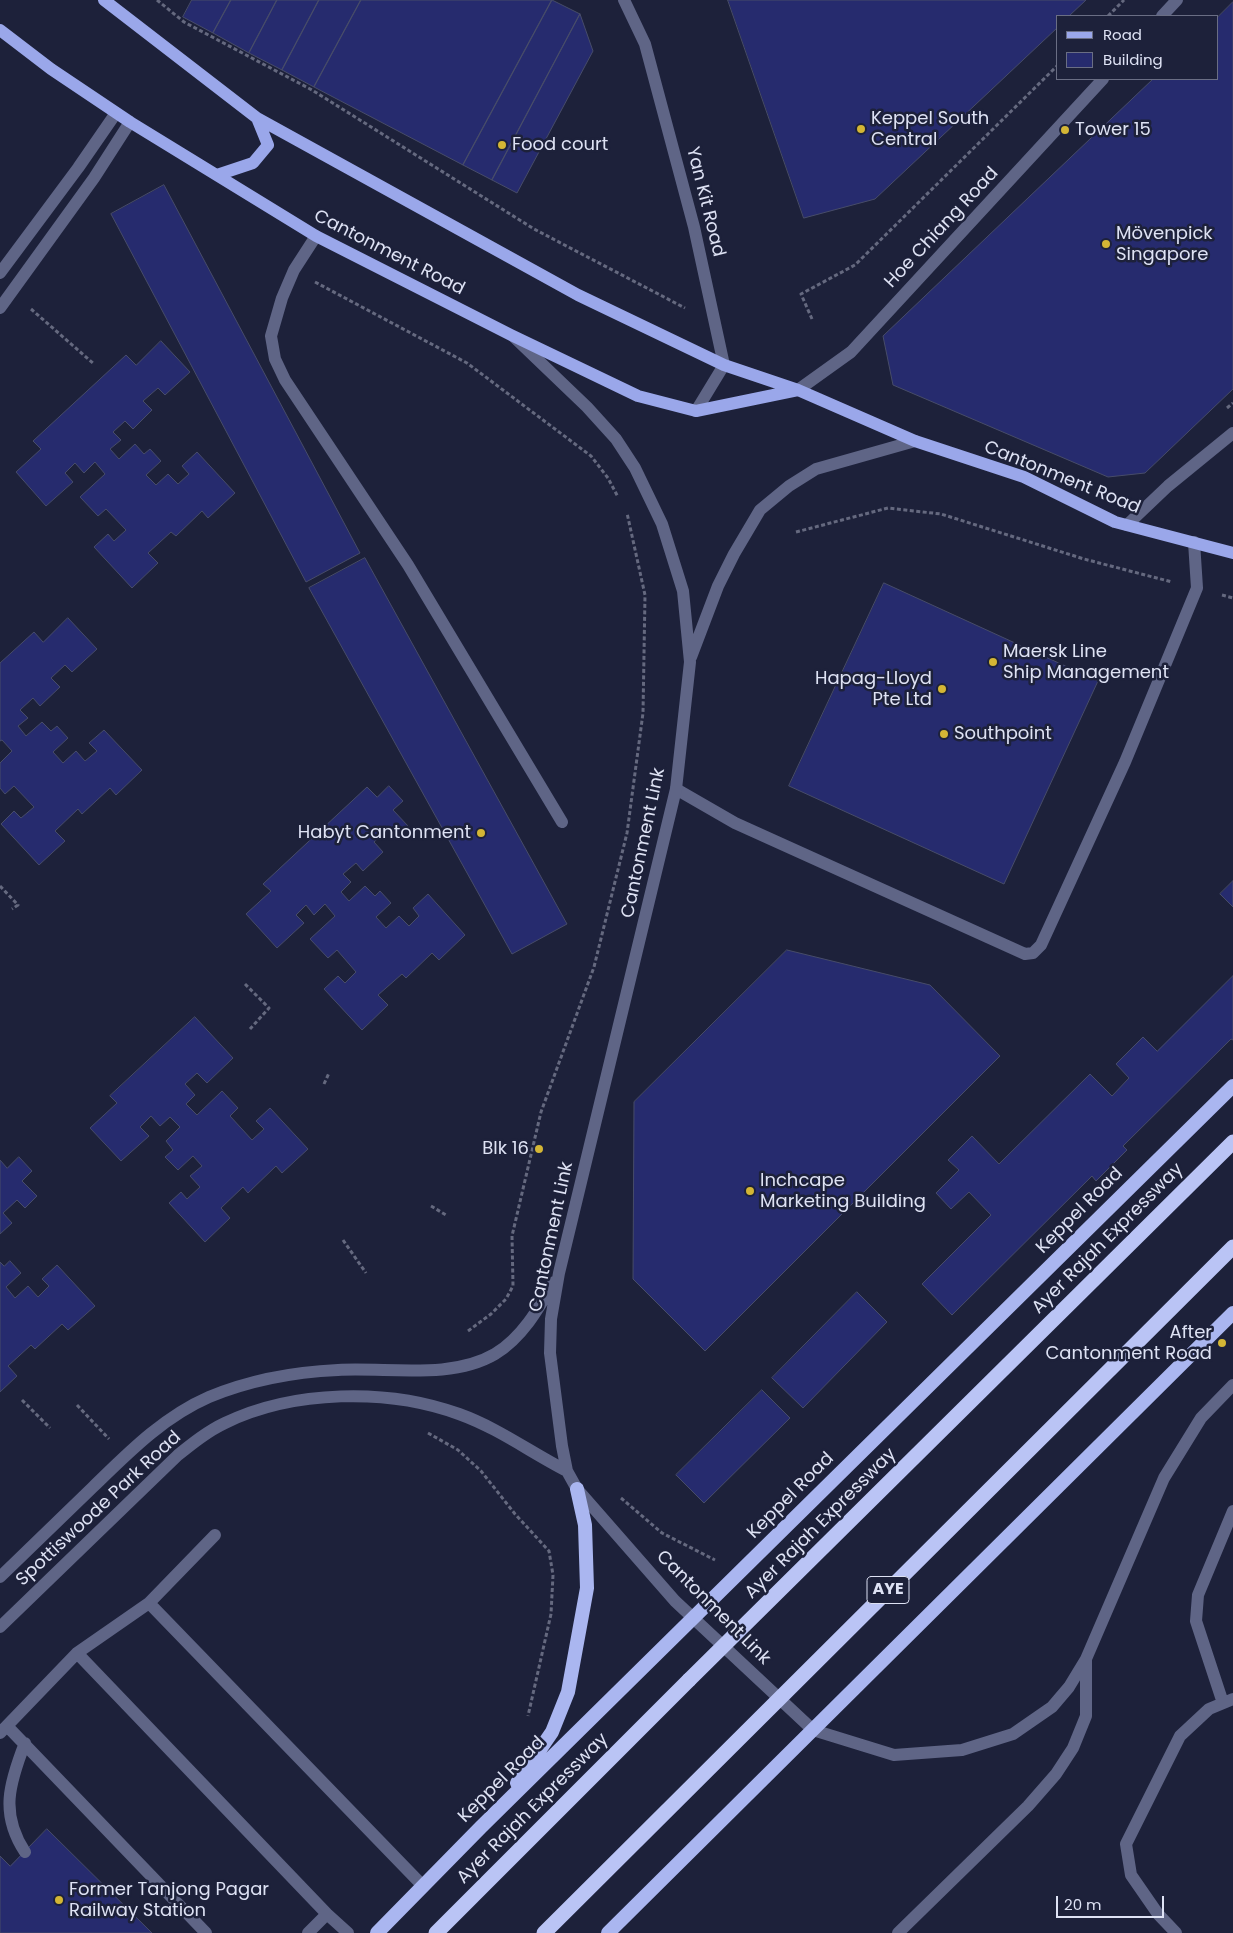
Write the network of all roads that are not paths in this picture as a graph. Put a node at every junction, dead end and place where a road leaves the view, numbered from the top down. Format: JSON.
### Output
{"nodes":[{"id":1,"x":104,"y":0,"type":"edge"},
{"id":2,"x":624,"y":0,"type":"edge"},
{"id":3,"x":1177,"y":0,"type":"edge"},
{"id":4,"x":1163,"y":15,"type":"edge"},
{"id":5,"x":0,"y":30,"type":"edge"},
{"id":6,"x":1102,"y":80,"type":"edge"},
{"id":7,"x":116,"y":113,"type":"junction"},
{"id":8,"x":258,"y":118,"type":"junction"},
{"id":9,"x":130,"y":122,"type":"junction"},
{"id":10,"x":217,"y":175,"type":"junction"},
{"id":11,"x":316,"y":236,"type":"junction"},
{"id":12,"x":0,"y":272,"type":"edge"},
{"id":13,"x":0,"y":308,"type":"edge"},
{"id":14,"x":511,"y":335,"type":"junction"},
{"id":15,"x":724,"y":365,"type":"junction"},
{"id":16,"x":798,"y":390,"type":"junction"},
{"id":17,"x":696,"y":410,"type":"junction"},
{"id":18,"x":1233,"y":433,"type":"edge"},
{"id":19,"x":915,"y":441,"type":"junction"},
{"id":20,"x":1127,"y":525,"type":"junction"},
{"id":21,"x":1194,"y":542,"type":"junction"},
{"id":22,"x":1233,"y":554,"type":"edge"},
{"id":23,"x":690,"y":662,"type":"junction"},
{"id":24,"x":676,"y":789,"type":"junction"},
{"id":25,"x":562,"y":822,"type":"dead end"},
{"id":26,"x":1233,"y":1086,"type":"edge"},
{"id":27,"x":1233,"y":1142,"type":"edge"},
{"id":28,"x":1233,"y":1247,"type":"edge"},
{"id":29,"x":559,"y":1273,"type":"junction"},
{"id":30,"x":1233,"y":1313,"type":"edge"},
{"id":31,"x":1233,"y":1385,"type":"edge"},
{"id":32,"x":567,"y":1471,"type":"junction"},
{"id":33,"x":577,"y":1489,"type":"junction"},
{"id":34,"x":1233,"y":1511,"type":"edge"},
{"id":35,"x":215,"y":1535,"type":"dead end"},
{"id":36,"x":0,"y":1576,"type":"edge"},
{"id":37,"x":149,"y":1604,"type":"junction"},
{"id":38,"x":693,"y":1618,"type":"junction"},
{"id":39,"x":0,"y":1628,"type":"edge"},
{"id":40,"x":77,"y":1653,"type":"junction"},
{"id":41,"x":1086,"y":1659,"type":"junction"},
{"id":42,"x":1228,"y":1701,"type":"edge"},
{"id":43,"x":4,"y":1730,"type":"edge"},
{"id":44,"x":814,"y":1730,"type":"junction"},
{"id":45,"x":25,"y":1743,"type":"junction"},
{"id":46,"x":498,"y":1810,"type":"junction"},
{"id":47,"x":25,"y":1852,"type":"dead end"},
{"id":48,"x":423,"y":1886,"type":"junction"},
{"id":49,"x":327,"y":1914,"type":"junction"},
{"id":50,"x":206,"y":1933,"type":"edge"},
{"id":51,"x":308,"y":1933,"type":"edge"},
{"id":52,"x":348,"y":1933,"type":"edge"},
{"id":53,"x":377,"y":1933,"type":"edge"},
{"id":54,"x":436,"y":1933,"type":"edge"},
{"id":55,"x":544,"y":1933,"type":"edge"},
{"id":56,"x":608,"y":1933,"type":"edge"},
{"id":57,"x":898,"y":1933,"type":"edge"},
{"id":58,"x":1176,"y":1933,"type":"edge"}],
"edges":[{"from":1,"to":8,"type":"main road","name":"Cantonment Road"},
{"from":2,"to":15,"type":"street","name":"Yan Kit Road"},
{"from":3,"to":4,"type":"street"},
{"from":5,"to":7,"type":"main road","name":"Cantonment Road"},
{"from":6,"to":16,"type":"street","name":"Hoe Chiang Road"},
{"from":7,"to":9,"type":"main road","name":"Cantonment Road"},
{"from":7,"to":12,"type":"street"},
{"from":8,"to":10,"type":"main road"},
{"from":8,"to":15,"type":"main road","name":"Cantonment Road"},
{"from":9,"to":10,"type":"main road","name":"Cantonment Road"},
{"from":9,"to":13,"type":"street"},
{"from":10,"to":11,"type":"main road","name":"Cantonment Road"},
{"from":11,"to":14,"type":"main road","name":"Cantonment Road"},
{"from":11,"to":25,"type":"street"},
{"from":14,"to":17,"type":"main road","name":"Cantonment Road"},
{"from":14,"to":23,"type":"street","name":"Cantonment Link"},
{"from":15,"to":16,"type":"main road","name":"Cantonment Road"},
{"from":15,"to":17,"type":"street"},
{"from":16,"to":17,"type":"main road","name":"Cantonment Road"},
{"from":16,"to":19,"type":"main road","name":"Cantonment Road"},
{"from":18,"to":20,"type":"street"},
{"from":19,"to":20,"type":"main road","name":"Cantonment Road"},
{"from":19,"to":23,"type":"street","name":"Cantonment Link"},
{"from":20,"to":21,"type":"main road","name":"Cantonment Road"},
{"from":21,"to":22,"type":"main road","name":"Cantonment Road"},
{"from":21,"to":24,"type":"street"},
{"from":23,"to":24,"type":"street","name":"Cantonment Link"},
{"from":24,"to":29,"type":"street","name":"Cantonment Link"},
{"from":26,"to":38,"type":"highway","name":"Keppel Road"},
{"from":27,"to":54,"type":"highway","name":"Ayer Rajah Expressway","bridge":true},
{"from":28,"to":55,"type":"highway","number":"AYE","bridge":true},
{"from":29,"to":32,"type":"street","name":"Cantonment Link"},
{"from":29,"to":36,"type":"street","name":"Spottiswoode Park Road"},
{"from":30,"to":44,"type":"highway"},
{"from":31,"to":41,"type":"street"},
{"from":32,"to":33,"type":"street","name":"Cantonment Link"},
{"from":32,"to":39,"type":"street","name":"Spottiswoode Park Road"},
{"from":33,"to":38,"type":"street","name":"Cantonment Link"},
{"from":33,"to":46,"type":"highway"},
{"from":34,"to":42,"type":"street"},
{"from":35,"to":37,"type":"street"},
{"from":37,"to":40,"type":"street"},
{"from":37,"to":48,"type":"street"},
{"from":38,"to":44,"type":"street","name":"Cantonment Link"},
{"from":38,"to":46,"type":"highway","name":"Keppel Road"},
{"from":40,"to":43,"type":"street"},
{"from":40,"to":49,"type":"street"},
{"from":41,"to":44,"type":"street"},
{"from":41,"to":57,"type":"street"},
{"from":42,"to":58,"type":"street"},
{"from":43,"to":45,"type":"street"},
{"from":44,"to":56,"type":"highway"},
{"from":45,"to":47,"type":"street"},
{"from":45,"to":50,"type":"street"},
{"from":46,"to":48,"type":"highway","name":"Keppel Road"},
{"from":48,"to":53,"type":"highway","name":"Keppel Road"},
{"from":49,"to":51,"type":"street"},
{"from":49,"to":52,"type":"street"}]}
